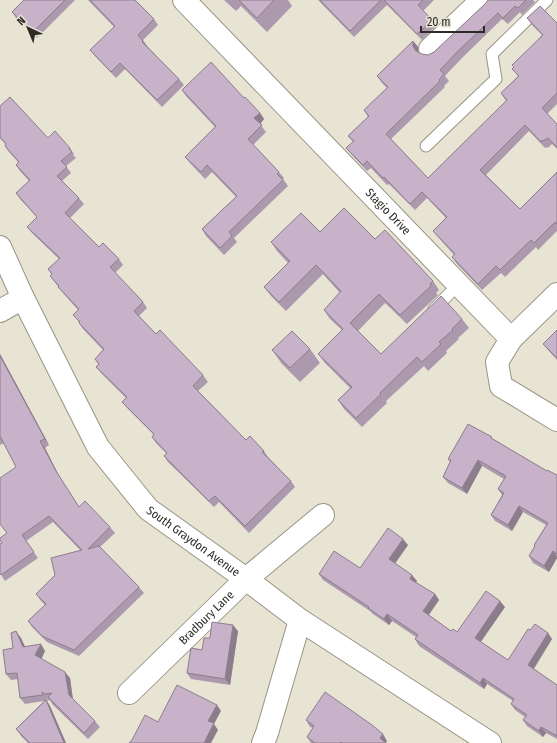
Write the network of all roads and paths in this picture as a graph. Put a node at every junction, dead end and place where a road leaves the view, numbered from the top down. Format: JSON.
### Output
{"nodes":[{"id":1,"x":184,"y":0,"type":"edge"},
{"id":2,"x":482,"y":0,"type":"edge"},
{"id":3,"x":547,"y":0,"type":"edge"},
{"id":4,"x":430,"y":49,"type":"dead end"},
{"id":5,"x":426,"y":146,"type":"dead end"},
{"id":6,"x":0,"y":247,"type":"edge"},
{"id":7,"x":458,"y":285,"type":"junction"},
{"id":8,"x":557,"y":294,"type":"edge"},
{"id":9,"x":23,"y":298,"type":"junction"},
{"id":10,"x":0,"y":311,"type":"edge"},
{"id":11,"x":426,"y":316,"type":"edge"},
{"id":12,"x":511,"y":339,"type":"junction"},
{"id":13,"x":557,"y":420,"type":"edge"},
{"id":14,"x":323,"y":515,"type":"dead end"},
{"id":15,"x":246,"y":579,"type":"junction"},
{"id":16,"x":300,"y":620,"type":"junction"},
{"id":17,"x":129,"y":693,"type":"dead end"},
{"id":18,"x":263,"y":743,"type":"edge"},
{"id":19,"x":490,"y":743,"type":"edge"}],
"edges":[{"from":1,"to":7,"type":"street","name":"Stagio Drive"},
{"from":2,"to":4,"type":"street"},
{"from":3,"to":5,"type":"lane"},
{"from":6,"to":9,"type":"street","name":"South Graydon Avenue"},
{"from":7,"to":11,"type":"lane"},
{"from":7,"to":12,"type":"street","name":"Stagio Drive"},
{"from":8,"to":12,"type":"street"},
{"from":9,"to":10,"type":"street"},
{"from":9,"to":15,"type":"street","name":"South Graydon Avenue"},
{"from":12,"to":13,"type":"street"},
{"from":14,"to":15,"type":"street","name":"Bradbury Lane"},
{"from":15,"to":16,"type":"street","name":"South Graydon Avenue"},
{"from":15,"to":17,"type":"street","name":"Bradbury Lane"},
{"from":16,"to":18,"type":"street"},
{"from":16,"to":19,"type":"street","name":"South Graydon Avenue"}]}
